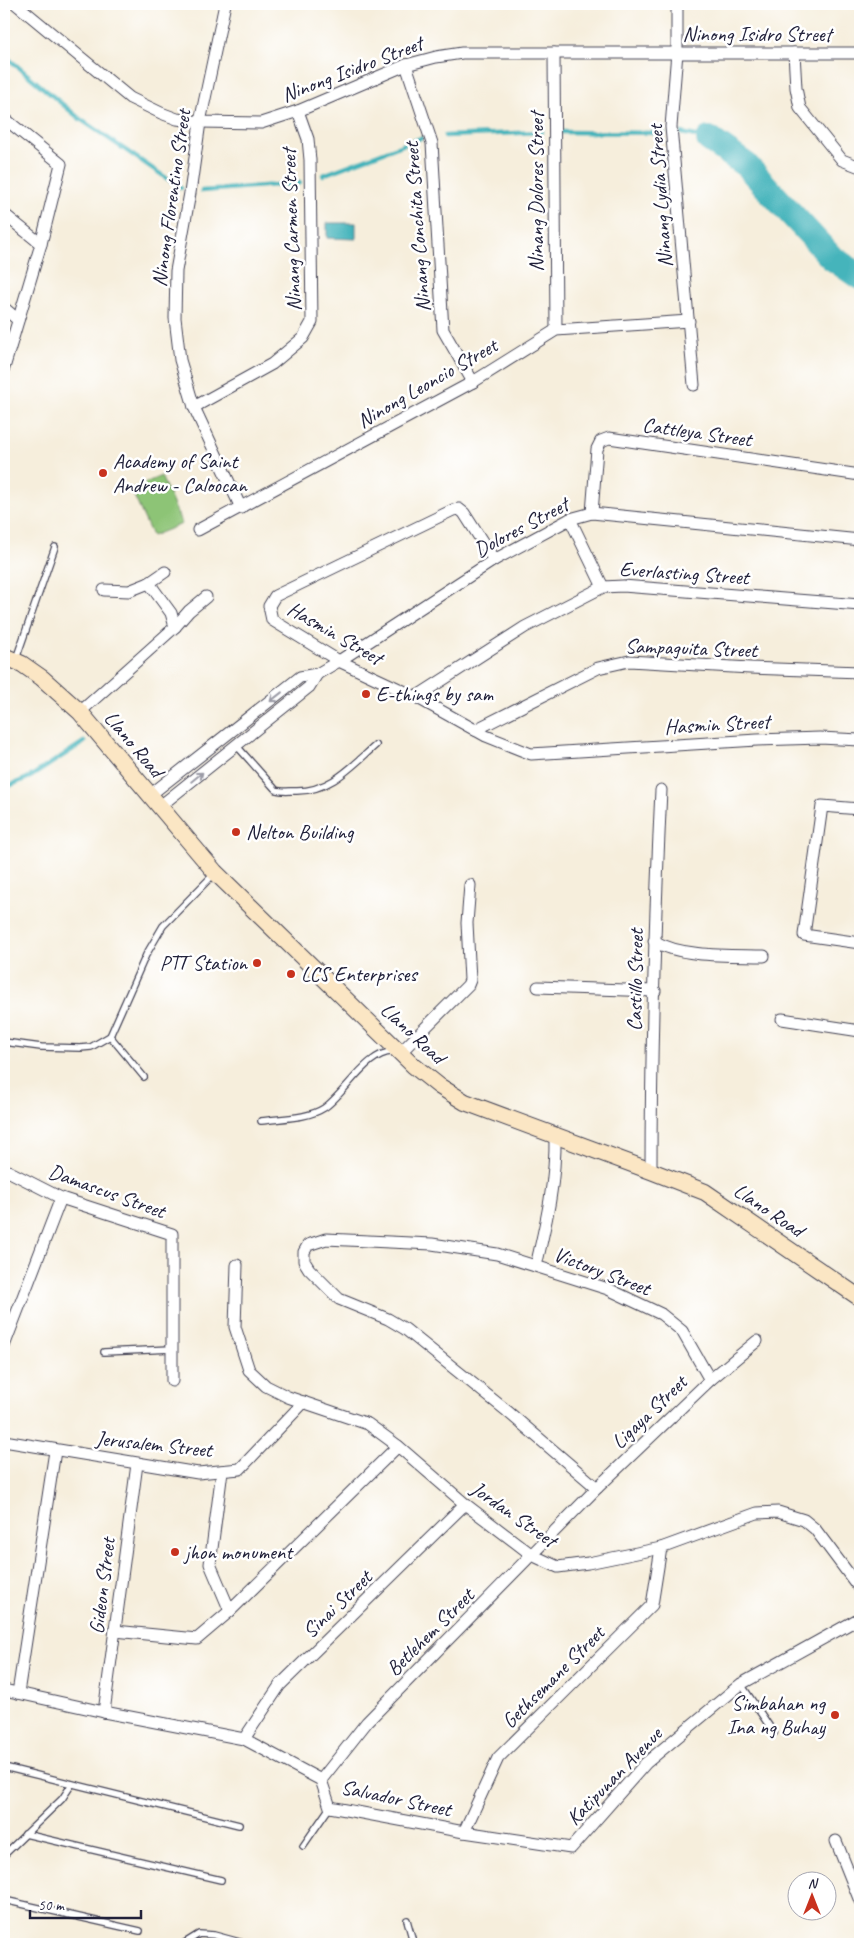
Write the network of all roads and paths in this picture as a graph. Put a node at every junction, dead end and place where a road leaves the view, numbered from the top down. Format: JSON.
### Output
{"nodes":[{"id":1,"x":225,"y":4,"type":"edge"},
{"id":2,"x":237,"y":4,"type":"edge"},
{"id":3,"x":677,"y":4,"type":"edge"},
{"id":4,"x":20,"y":5,"type":"edge"},
{"id":5,"x":677,"y":52,"type":"junction"},
{"id":6,"x":554,"y":53,"type":"junction"},
{"id":7,"x":794,"y":53,"type":"junction"},
{"id":8,"x":860,"y":53,"type":"edge"},
{"id":9,"x":406,"y":65,"type":"junction"},
{"id":10,"x":298,"y":111,"type":"junction"},
{"id":11,"x":4,"y":118,"type":"edge"},
{"id":12,"x":200,"y":122,"type":"junction"},
{"id":13,"x":860,"y":167,"type":"edge"},
{"id":14,"x":4,"y":214,"type":"edge"},
{"id":15,"x":41,"y":244,"type":"junction"},
{"id":16,"x":4,"y":308,"type":"edge"},
{"id":17,"x":18,"y":320,"type":"junction"},
{"id":18,"x":689,"y":322,"type":"junction"},
{"id":19,"x":556,"y":330,"type":"junction"},
{"id":20,"x":4,"y":368,"type":"edge"},
{"id":21,"x":473,"y":382,"type":"junction"},
{"id":22,"x":694,"y":385,"type":"dead end"},
{"id":23,"x":194,"y":407,"type":"junction"},
{"id":24,"x":860,"y":475,"type":"edge"},
{"id":25,"x":240,"y":508,"type":"junction"},
{"id":26,"x":592,"y":513,"type":"junction"},
{"id":27,"x":570,"y":519,"type":"junction"},
{"id":28,"x":198,"y":530,"type":"dead end"},
{"id":29,"x":860,"y":540,"type":"edge"},
{"id":30,"x":54,"y":547,"type":"dead end"},
{"id":31,"x":494,"y":560,"type":"junction"},
{"id":32,"x":165,"y":572,"type":"dead end"},
{"id":33,"x":149,"y":583,"type":"junction"},
{"id":34,"x":603,"y":587,"type":"junction"},
{"id":35,"x":104,"y":590,"type":"dead end"},
{"id":36,"x":206,"y":597,"type":"dead end"},
{"id":37,"x":860,"y":605,"type":"edge"},
{"id":38,"x":175,"y":627,"type":"junction"},
{"id":39,"x":10,"y":658,"type":"edge"},
{"id":40,"x":339,"y":661,"type":"junction"},
{"id":41,"x":860,"y":672,"type":"edge"},
{"id":42,"x":317,"y":674,"type":"junction"},
{"id":43,"x":416,"y":697,"type":"junction"},
{"id":44,"x":80,"y":712,"type":"junction"},
{"id":45,"x":475,"y":730,"type":"junction"},
{"id":46,"x":860,"y":740,"type":"edge"},
{"id":47,"x":236,"y":745,"type":"junction"},
{"id":48,"x":376,"y":745,"type":"dead end"},
{"id":49,"x":660,"y":790,"type":"dead end"},
{"id":50,"x":154,"y":801,"type":"junction"},
{"id":51,"x":860,"y":809,"type":"edge"},
{"id":52,"x":215,"y":872,"type":"junction"},
{"id":53,"x":470,"y":884,"type":"dead end"},
{"id":54,"x":654,"y":942,"type":"junction"},
{"id":55,"x":860,"y":943,"type":"edge"},
{"id":56,"x":764,"y":956,"type":"dead end"},
{"id":57,"x":538,"y":987,"type":"dead end"},
{"id":58,"x":654,"y":991,"type":"junction"},
{"id":59,"x":782,"y":1019,"type":"dead end"},
{"id":60,"x":860,"y":1031,"type":"edge"},
{"id":61,"x":110,"y":1036,"type":"junction"},
{"id":62,"x":4,"y":1042,"type":"edge"},
{"id":63,"x":401,"y":1052,"type":"junction"},
{"id":64,"x":144,"y":1077,"type":"dead end"},
{"id":65,"x":261,"y":1121,"type":"dead end"},
{"id":66,"x":555,"y":1136,"type":"junction"},
{"id":67,"x":4,"y":1169,"type":"edge"},
{"id":68,"x":651,"y":1171,"type":"junction"},
{"id":69,"x":61,"y":1198,"type":"junction"},
{"id":70,"x":237,"y":1265,"type":"dead end"},
{"id":71,"x":536,"y":1266,"type":"junction"},
{"id":72,"x":860,"y":1298,"type":"edge"},
{"id":73,"x":757,"y":1341,"type":"dead end"},
{"id":74,"x":4,"y":1346,"type":"edge"},
{"id":75,"x":172,"y":1350,"type":"junction"},
{"id":76,"x":104,"y":1352,"type":"dead end"},
{"id":77,"x":710,"y":1380,"type":"junction"},
{"id":78,"x":172,"y":1381,"type":"dead end"},
{"id":79,"x":304,"y":1402,"type":"junction"},
{"id":80,"x":4,"y":1441,"type":"edge"},
{"id":81,"x":398,"y":1446,"type":"junction"},
{"id":82,"x":55,"y":1451,"type":"junction"},
{"id":83,"x":137,"y":1464,"type":"junction"},
{"id":84,"x":222,"y":1471,"type":"junction"},
{"id":85,"x":596,"y":1488,"type":"junction"},
{"id":86,"x":465,"y":1504,"type":"junction"},
{"id":87,"x":571,"y":1515,"type":"joint"},
{"id":88,"x":660,"y":1548,"type":"junction"},
{"id":89,"x":532,"y":1555,"type":"junction"},
{"id":90,"x":860,"y":1589,"type":"edge"},
{"id":91,"x":230,"y":1611,"type":"junction"},
{"id":92,"x":860,"y":1620,"type":"edge"},
{"id":93,"x":115,"y":1631,"type":"junction"},
{"id":94,"x":741,"y":1684,"type":"junction"},
{"id":95,"x":4,"y":1690,"type":"edge"},
{"id":96,"x":18,"y":1693,"type":"junction"},
{"id":97,"x":104,"y":1712,"type":"junction"},
{"id":98,"x":774,"y":1733,"type":"dead end"},
{"id":99,"x":244,"y":1738,"type":"junction"},
{"id":100,"x":4,"y":1767,"type":"edge"},
{"id":101,"x":320,"y":1780,"type":"junction"},
{"id":102,"x":72,"y":1784,"type":"junction"},
{"id":103,"x":330,"y":1807,"type":"junction"},
{"id":104,"x":239,"y":1825,"type":"dead end"},
{"id":105,"x":464,"y":1832,"type":"junction"},
{"id":106,"x":25,"y":1834,"type":"junction"},
{"id":107,"x":836,"y":1841,"type":"dead end"},
{"id":108,"x":303,"y":1846,"type":"dead end"},
{"id":109,"x":571,"y":1848,"type":"joint"},
{"id":110,"x":4,"y":1855,"type":"edge"},
{"id":111,"x":221,"y":1880,"type":"dead end"},
{"id":112,"x":4,"y":1900,"type":"edge"},
{"id":113,"x":860,"y":1901,"type":"edge"},
{"id":114,"x":407,"y":1920,"type":"dead end"},
{"id":115,"x":140,"y":1931,"type":"dead end"},
{"id":116,"x":183,"y":1944,"type":"edge"},
{"id":117,"x":247,"y":1944,"type":"edge"},
{"id":118,"x":412,"y":1944,"type":"edge"}],
"edges":[{"from":1,"to":2,"type":"street"},
{"from":1,"to":12,"type":"street","name":"Ninong Florentino Street"},
{"from":3,"to":5,"type":"street","name":"Ninang Lydia Street"},
{"from":4,"to":12,"type":"street","name":"Ninong Isidro Street"},
{"from":5,"to":6,"type":"street","name":"Ninong Isidro Street"},
{"from":5,"to":7,"type":"street","name":"Ninong Isidro Street"},
{"from":5,"to":18,"type":"street","name":"Ninang Lydia Street"},
{"from":6,"to":9,"type":"street","name":"Ninong Isidro Street"},
{"from":6,"to":19,"type":"street","name":"Ninang Dolores Street"},
{"from":7,"to":8,"type":"street","name":"Ninong Isidro Street"},
{"from":7,"to":13,"type":"street"},
{"from":9,"to":10,"type":"street","name":"Ninong Isidro Street"},
{"from":9,"to":21,"type":"street","name":"Ninang Conchita Street"},
{"from":10,"to":12,"type":"street","name":"Ninong Isidro Street"},
{"from":10,"to":23,"type":"street","name":"Ninang Carmen Street"},
{"from":11,"to":15,"type":"street"},
{"from":12,"to":23,"type":"street","name":"Ninong Florentino Street"},
{"from":14,"to":15,"type":"street"},
{"from":15,"to":17,"type":"street"},
{"from":16,"to":17,"type":"street"},
{"from":17,"to":20,"type":"street"},
{"from":18,"to":19,"type":"street","name":"Ninong Leoncio Street"},
{"from":18,"to":22,"type":"street","name":"Ninang Lydia Street"},
{"from":19,"to":21,"type":"street","name":"Ninong Leoncio Street"},
{"from":21,"to":25,"type":"street","name":"Ninong Leoncio Street"},
{"from":23,"to":25,"type":"street","name":"Ninong Florentino Street"},
{"from":24,"to":26,"type":"street","name":"Cattleya Street"},
{"from":25,"to":28,"type":"street","name":"Ninong Leoncio Street"},
{"from":26,"to":27,"type":"street","name":"Dolores Street"},
{"from":26,"to":29,"type":"street","name":"Dolores Street"},
{"from":27,"to":31,"type":"street","name":"Dolores Street"},
{"from":27,"to":34,"type":"street"},
{"from":30,"to":39,"type":"lane"},
{"from":31,"to":40,"type":"street","name":"Dolores Street"},
{"from":31,"to":40,"type":"street","name":"Hasmin Street"},
{"from":32,"to":33,"type":"street"},
{"from":33,"to":35,"type":"street"},
{"from":33,"to":38,"type":"street"},
{"from":34,"to":37,"type":"street","name":"Everlasting Street"},
{"from":34,"to":43,"type":"street","name":"Everlasting Street"},
{"from":36,"to":38,"type":"street"},
{"from":38,"to":44,"type":"street"},
{"from":39,"to":44,"type":"main road","name":"Llano Road"},
{"from":40,"to":42,"type":"street","name":"Dolores Street"},
{"from":40,"to":43,"type":"street","name":"Hasmin Street"},
{"from":41,"to":45,"type":"street","name":"Sampaguita Street"},
{"from":42,"to":47,"type":"street","name":"Dolores Street"},
{"from":42,"to":50,"type":"street","name":"Dolores Street","one_way":true},
{"from":43,"to":45,"type":"street","name":"Hasmin Street"},
{"from":44,"to":50,"type":"main road","name":"Llano Road"},
{"from":45,"to":46,"type":"street","name":"Hasmin Street"},
{"from":47,"to":48,"type":"lane"},
{"from":50,"to":47,"type":"street","name":"Dolores Street","one_way":true},
{"from":49,"to":54,"type":"street","name":"Castillo Street"},
{"from":50,"to":52,"type":"main road","name":"Llano Road"},
{"from":51,"to":55,"type":"street"},
{"from":52,"to":61,"type":"lane"},
{"from":52,"to":63,"type":"main road","name":"Llano Road"},
{"from":53,"to":63,"type":"street"},
{"from":54,"to":56,"type":"street"},
{"from":54,"to":58,"type":"street","name":"Castillo Street"},
{"from":57,"to":58,"type":"street"},
{"from":58,"to":68,"type":"street","name":"Castillo Street"},
{"from":59,"to":60,"type":"street"},
{"from":61,"to":62,"type":"lane"},
{"from":61,"to":64,"type":"lane"},
{"from":63,"to":65,"type":"lane"},
{"from":63,"to":66,"type":"main road","name":"Llano Road"},
{"from":66,"to":68,"type":"main road","name":"Llano Road"},
{"from":66,"to":71,"type":"street"},
{"from":67,"to":69,"type":"street","name":"Damascus Street"},
{"from":68,"to":72,"type":"main road","name":"Llano Road"},
{"from":69,"to":74,"type":"street"},
{"from":69,"to":75,"type":"street","name":"Damascus Street"},
{"from":70,"to":79,"type":"street","name":"Jordan Street"},
{"from":71,"to":77,"type":"street","name":"Victory Street"},
{"from":71,"to":85,"type":"street","name":"Victory Street"},
{"from":73,"to":77,"type":"street","name":"Ligaya Street"},
{"from":75,"to":76,"type":"lane"},
{"from":75,"to":78,"type":"street"},
{"from":77,"to":85,"type":"street","name":"Ligaya Street"},
{"from":79,"to":81,"type":"street","name":"Jordan Street"},
{"from":79,"to":84,"type":"street","name":"Jerusalem Street"},
{"from":80,"to":82,"type":"street","name":"Jerusalem Street"},
{"from":81,"to":86,"type":"street","name":"Jordan Street"},
{"from":81,"to":91,"type":"street"},
{"from":82,"to":83,"type":"street","name":"Jerusalem Street"},
{"from":82,"to":96,"type":"street"},
{"from":83,"to":84,"type":"street","name":"Jerusalem Street"},
{"from":83,"to":93,"type":"street","name":"Gideon Street"},
{"from":84,"to":91,"type":"street"},
{"from":85,"to":87,"type":"street","name":"Ligaya Street"},
{"from":86,"to":89,"type":"street","name":"Jordan Street"},
{"from":86,"to":99,"type":"street","name":"Sinai Street"},
{"from":87,"to":89,"type":"street","name":"Betlehem Street"},
{"from":88,"to":89,"type":"street","name":"Jordan Street"},
{"from":88,"to":90,"type":"street","name":"Jordan Street"},
{"from":88,"to":105,"type":"street","name":"Gethsemane Street"},
{"from":89,"to":101,"type":"street","name":"Betlehem Street"},
{"from":91,"to":93,"type":"street"},
{"from":92,"to":94,"type":"street","name":"Katipunan Avenue"},
{"from":93,"to":97,"type":"street","name":"Gideon Street"},
{"from":94,"to":98,"type":"lane"},
{"from":94,"to":109,"type":"street","name":"Katipunan Avenue"},
{"from":95,"to":96,"type":"street","name":"Salvador Street"},
{"from":96,"to":97,"type":"street","name":"Salvador Street"},
{"from":97,"to":99,"type":"street","name":"Salvador Street"},
{"from":99,"to":101,"type":"street","name":"Salvador Street"},
{"from":100,"to":102,"type":"lane"},
{"from":101,"to":103,"type":"street","name":"Salvador Street"},
{"from":102,"to":104,"type":"lane"},
{"from":102,"to":106,"type":"lane"},
{"from":103,"to":105,"type":"street","name":"Salvador Street"},
{"from":103,"to":108,"type":"lane"},
{"from":105,"to":109,"type":"street","name":"Salvador Street"},
{"from":106,"to":110,"type":"lane"},
{"from":106,"to":111,"type":"lane"},
{"from":107,"to":113,"type":"street"},
{"from":112,"to":115,"type":"lane"},
{"from":114,"to":118,"type":"lane"},
{"from":116,"to":117,"type":"lane"}]}
